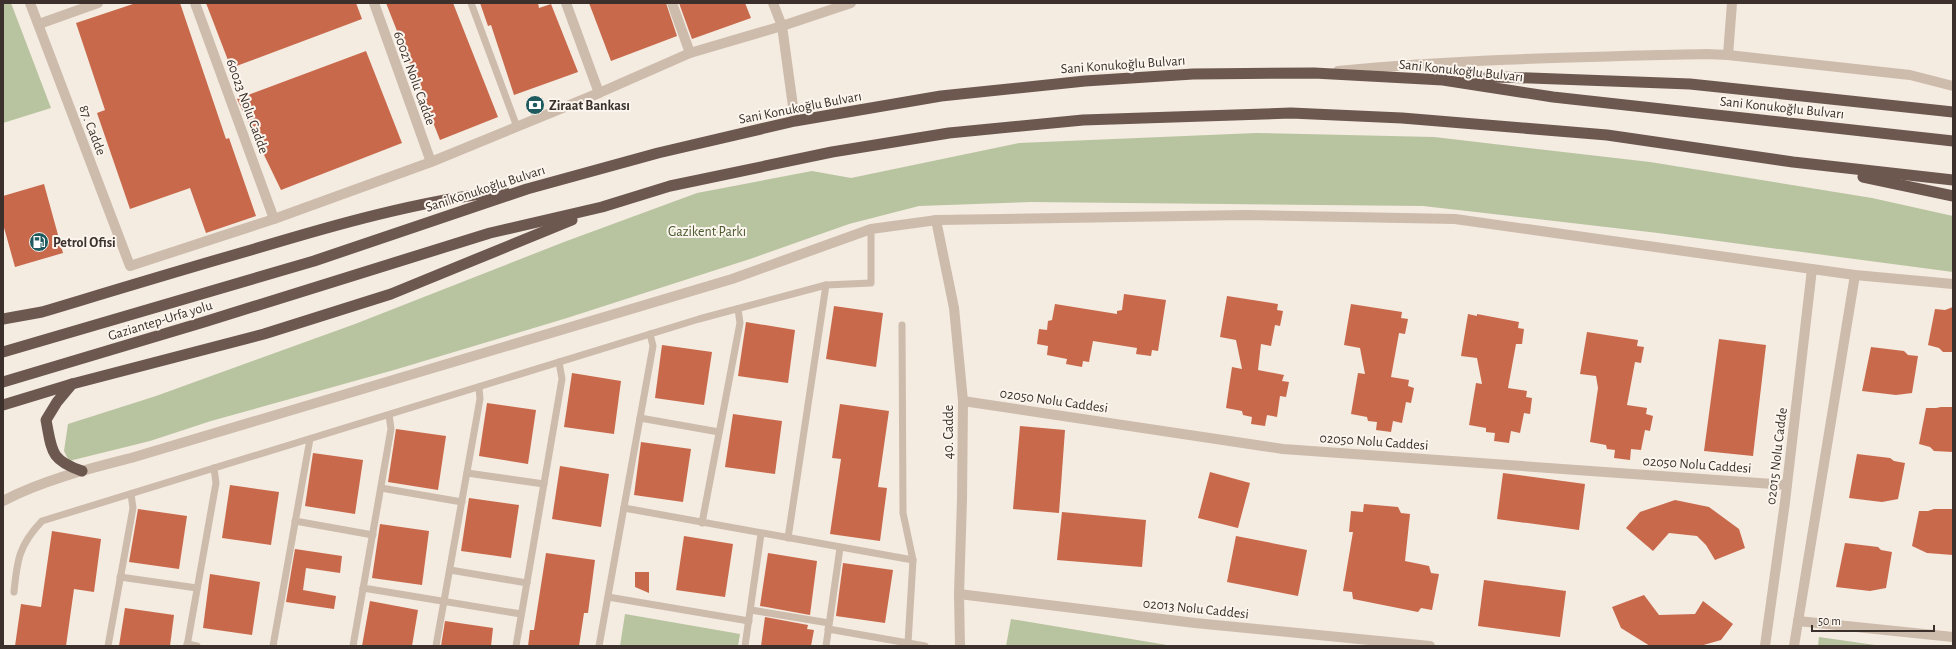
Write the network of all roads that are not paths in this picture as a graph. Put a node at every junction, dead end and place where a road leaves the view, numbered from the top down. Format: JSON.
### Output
{"nodes":[{"id":1,"x":30,"y":3,"type":"edge"},
{"id":2,"x":98,"y":3,"type":"edge"},
{"id":3,"x":196,"y":3,"type":"edge"},
{"id":4,"x":374,"y":3,"type":"edge"},
{"id":5,"x":470,"y":3,"type":"edge"},
{"id":6,"x":566,"y":3,"type":"edge"},
{"id":7,"x":672,"y":3,"type":"edge"},
{"id":8,"x":773,"y":3,"type":"edge"},
{"id":9,"x":851,"y":3,"type":"edge"},
{"id":10,"x":1732,"y":3,"type":"edge"},
{"id":11,"x":39,"y":24,"type":"junction"},
{"id":12,"x":782,"y":26,"type":"junction"},
{"id":13,"x":690,"y":53,"type":"junction"},
{"id":14,"x":1728,"y":55,"type":"junction"},
{"id":15,"x":1314,"y":73,"type":"junction"},
{"id":16,"x":1443,"y":80,"type":"junction"},
{"id":17,"x":1953,"y":86,"type":"edge"},
{"id":18,"x":600,"y":93,"type":"junction"},
{"id":19,"x":1953,"y":112,"type":"edge"},
{"id":20,"x":795,"y":121,"type":"junction"},
{"id":21,"x":517,"y":127,"type":"junction"},
{"id":22,"x":1953,"y":141,"type":"edge"},
{"id":23,"x":431,"y":162,"type":"junction"},
{"id":24,"x":1794,"y":162,"type":"junction"},
{"id":25,"x":1953,"y":180,"type":"edge"},
{"id":26,"x":527,"y":189,"type":"junction"},
{"id":27,"x":1953,"y":196,"type":"edge"},
{"id":28,"x":602,"y":207,"type":"junction"},
{"id":29,"x":274,"y":220,"type":"junction"},
{"id":30,"x":936,"y":220,"type":"junction"},
{"id":31,"x":871,"y":229,"type":"junction"},
{"id":32,"x":314,"y":261,"type":"joint"},
{"id":33,"x":1812,"y":269,"type":"junction"},
{"id":34,"x":1855,"y":274,"type":"junction"},
{"id":35,"x":1953,"y":284,"type":"edge"},
{"id":36,"x":826,"y":285,"type":"junction"},
{"id":37,"x":738,"y":309,"type":"junction"},
{"id":38,"x":3,"y":320,"type":"edge"},
{"id":39,"x":902,"y":325,"type":"dead end"},
{"id":40,"x":650,"y":334,"type":"junction"},
{"id":41,"x":3,"y":352,"type":"edge"},
{"id":42,"x":559,"y":362,"type":"junction"},
{"id":43,"x":3,"y":382,"type":"edge"},
{"id":44,"x":72,"y":384,"type":"junction"},
{"id":45,"x":478,"y":387,"type":"junction"},
{"id":46,"x":963,"y":401,"type":"junction"},
{"id":47,"x":3,"y":405,"type":"edge"},
{"id":48,"x":389,"y":414,"type":"junction"},
{"id":49,"x":640,"y":418,"type":"junction"},
{"id":50,"x":719,"y":432,"type":"junction"},
{"id":51,"x":310,"y":439,"type":"junction"},
{"id":52,"x":214,"y":468,"type":"junction"},
{"id":53,"x":82,"y":471,"type":"junction"},
{"id":54,"x":467,"y":473,"type":"junction"},
{"id":55,"x":544,"y":484,"type":"junction"},
{"id":56,"x":1787,"y":485,"type":"junction"},
{"id":57,"x":381,"y":488,"type":"junction"},
{"id":58,"x":131,"y":494,"type":"junction"},
{"id":59,"x":3,"y":501,"type":"edge"},
{"id":60,"x":462,"y":502,"type":"junction"},
{"id":61,"x":624,"y":508,"type":"junction"},
{"id":62,"x":295,"y":521,"type":"junction"},
{"id":63,"x":702,"y":523,"type":"junction"},
{"id":64,"x":762,"y":534,"type":"junction"},
{"id":65,"x":372,"y":535,"type":"junction"},
{"id":66,"x":788,"y":538,"type":"junction"},
{"id":67,"x":840,"y":548,"type":"junction"},
{"id":68,"x":913,"y":560,"type":"junction"},
{"id":69,"x":450,"y":570,"type":"junction"},
{"id":70,"x":120,"y":577,"type":"junction"},
{"id":71,"x":527,"y":583,"type":"junction"},
{"id":72,"x":197,"y":588,"type":"junction"},
{"id":73,"x":363,"y":588,"type":"junction"},
{"id":74,"x":14,"y":592,"type":"dead end"},
{"id":75,"x":959,"y":594,"type":"junction"},
{"id":76,"x":608,"y":597,"type":"junction"},
{"id":77,"x":444,"y":602,"type":"junction"},
{"id":78,"x":750,"y":610,"type":"junction"},
{"id":79,"x":521,"y":614,"type":"junction"},
{"id":80,"x":749,"y":621,"type":"junction"},
{"id":81,"x":1798,"y":622,"type":"junction"},
{"id":82,"x":829,"y":626,"type":"junction"},
{"id":83,"x":1953,"y":637,"type":"edge"},
{"id":84,"x":908,"y":643,"type":"junction"},
{"id":85,"x":1391,"y":644,"type":"edge"},
{"id":86,"x":187,"y":645,"type":"edge"},
{"id":87,"x":108,"y":646,"type":"edge"},
{"id":88,"x":197,"y":646,"type":"edge"},
{"id":89,"x":273,"y":646,"type":"edge"},
{"id":90,"x":353,"y":646,"type":"edge"},
{"id":91,"x":436,"y":646,"type":"edge"},
{"id":92,"x":516,"y":646,"type":"edge"},
{"id":93,"x":599,"y":646,"type":"edge"},
{"id":94,"x":745,"y":646,"type":"edge"},
{"id":95,"x":826,"y":646,"type":"edge"},
{"id":96,"x":925,"y":646,"type":"edge"},
{"id":97,"x":960,"y":646,"type":"edge"},
{"id":98,"x":1430,"y":646,"type":"edge"},
{"id":99,"x":1765,"y":646,"type":"edge"},
{"id":100,"x":1794,"y":646,"type":"edge"}],
"edges":[{"from":1,"to":11,"type":"street","name":"87. Cadde"},
{"from":2,"to":11,"type":"street"},
{"from":3,"to":29,"type":"street","name":"60023 Nolu Cadde"},
{"from":4,"to":23,"type":"street","name":"60021 Nolu Cadde"},
{"from":5,"to":21,"type":"lane"},
{"from":6,"to":18,"type":"street"},
{"from":7,"to":13,"type":"street"},
{"from":8,"to":12,"type":"street"},
{"from":9,"to":12,"type":"street"},
{"from":10,"to":14,"type":"street"},
{"from":11,"to":29,"type":"street","name":"87. Cadde"},
{"from":12,"to":13,"type":"street"},
{"from":12,"to":20,"type":"street"},
{"from":13,"to":18,"type":"street"},
{"from":14,"to":15,"type":"street"},
{"from":14,"to":17,"type":"street"},
{"from":15,"to":16,"type":"highway","name":"Sani Konukoğlu Bulvarı"},
{"from":15,"to":20,"type":"highway","name":"Sani Konukoğlu Bulvarı"},
{"from":16,"to":19,"type":"highway"},
{"from":16,"to":22,"type":"highway","name":"Sani Konukoğlu Bulvarı"},
{"from":18,"to":21,"type":"street"},
{"from":20,"to":26,"type":"highway","name":"Sani Konukoğlu Bulvarı"},
{"from":21,"to":23,"type":"street"},
{"from":23,"to":29,"type":"street"},
{"from":24,"to":25,"type":"highway"},
{"from":24,"to":27,"type":"highway"},
{"from":24,"to":28,"type":"highway"},
{"from":26,"to":32,"type":"highway","name":"Sani Konukoğlu Bulvarı"},
{"from":26,"to":38,"type":"highway"},
{"from":28,"to":43,"type":"highway","name":"Gaziantep-Urfa yolu"},
{"from":28,"to":44,"type":"highway"},
{"from":30,"to":31,"type":"street"},
{"from":30,"to":33,"type":"street"},
{"from":30,"to":46,"type":"street","name":"40. Cadde"},
{"from":31,"to":36,"type":"lane"},
{"from":31,"to":53,"type":"street"},
{"from":32,"to":41,"type":"highway","name":"Gaziantep-Urfa yolu"},
{"from":33,"to":34,"type":"street"},
{"from":33,"to":56,"type":"street","name":"02015 Nolu Cadde"},
{"from":34,"to":35,"type":"street"},
{"from":34,"to":81,"type":"street"},
{"from":36,"to":37,"type":"lane"},
{"from":36,"to":66,"type":"lane"},
{"from":37,"to":40,"type":"lane"},
{"from":37,"to":50,"type":"lane"},
{"from":39,"to":68,"type":"lane"},
{"from":40,"to":42,"type":"lane"},
{"from":40,"to":49,"type":"lane"},
{"from":42,"to":45,"type":"lane"},
{"from":42,"to":55,"type":"lane"},
{"from":44,"to":47,"type":"highway"},
{"from":44,"to":53,"type":"highway"},
{"from":45,"to":48,"type":"lane"},
{"from":45,"to":54,"type":"lane"},
{"from":46,"to":56,"type":"street","name":"02050 Nolu Caddesi"},
{"from":46,"to":75,"type":"street","name":"40. Cadde"},
{"from":48,"to":51,"type":"lane"},
{"from":48,"to":57,"type":"lane"},
{"from":49,"to":50,"type":"lane"},
{"from":49,"to":61,"type":"lane"},
{"from":50,"to":63,"type":"lane"},
{"from":51,"to":52,"type":"lane"},
{"from":51,"to":62,"type":"lane"},
{"from":52,"to":58,"type":"lane"},
{"from":52,"to":72,"type":"lane"},
{"from":53,"to":59,"type":"street"},
{"from":54,"to":55,"type":"lane"},
{"from":54,"to":60,"type":"lane"},
{"from":55,"to":71,"type":"lane"},
{"from":56,"to":99,"type":"street","name":"02015 Nolu Cadde"},
{"from":57,"to":60,"type":"lane"},
{"from":57,"to":65,"type":"lane"},
{"from":58,"to":70,"type":"lane"},
{"from":58,"to":74,"type":"lane"},
{"from":60,"to":69,"type":"lane"},
{"from":61,"to":63,"type":"lane"},
{"from":61,"to":76,"type":"lane"},
{"from":62,"to":65,"type":"lane"},
{"from":62,"to":89,"type":"lane"},
{"from":63,"to":64,"type":"lane"},
{"from":64,"to":66,"type":"lane"},
{"from":64,"to":78,"type":"lane"},
{"from":65,"to":73,"type":"lane"},
{"from":66,"to":67,"type":"lane"},
{"from":67,"to":68,"type":"lane"},
{"from":67,"to":82,"type":"lane"},
{"from":68,"to":84,"type":"lane"},
{"from":69,"to":71,"type":"lane"},
{"from":69,"to":77,"type":"lane"},
{"from":70,"to":72,"type":"lane"},
{"from":70,"to":87,"type":"lane"},
{"from":71,"to":79,"type":"lane"},
{"from":72,"to":86,"type":"lane"},
{"from":73,"to":77,"type":"lane"},
{"from":73,"to":90,"type":"lane"},
{"from":75,"to":85,"type":"street","name":"02013 Nolu Caddesi"},
{"from":75,"to":97,"type":"street","name":"40. Cadde"},
{"from":76,"to":80,"type":"lane"},
{"from":76,"to":93,"type":"lane"},
{"from":77,"to":79,"type":"lane"},
{"from":77,"to":91,"type":"lane"},
{"from":78,"to":80,"type":"lane"},
{"from":78,"to":82,"type":"lane"},
{"from":79,"to":92,"type":"lane"},
{"from":80,"to":94,"type":"lane"},
{"from":81,"to":83,"type":"street"},
{"from":81,"to":100,"type":"street"},
{"from":82,"to":84,"type":"lane"},
{"from":82,"to":95,"type":"lane"},
{"from":84,"to":96,"type":"lane"},
{"from":85,"to":98,"type":"street","name":"02013 Nolu Caddesi"},
{"from":86,"to":88,"type":"lane"}]}
